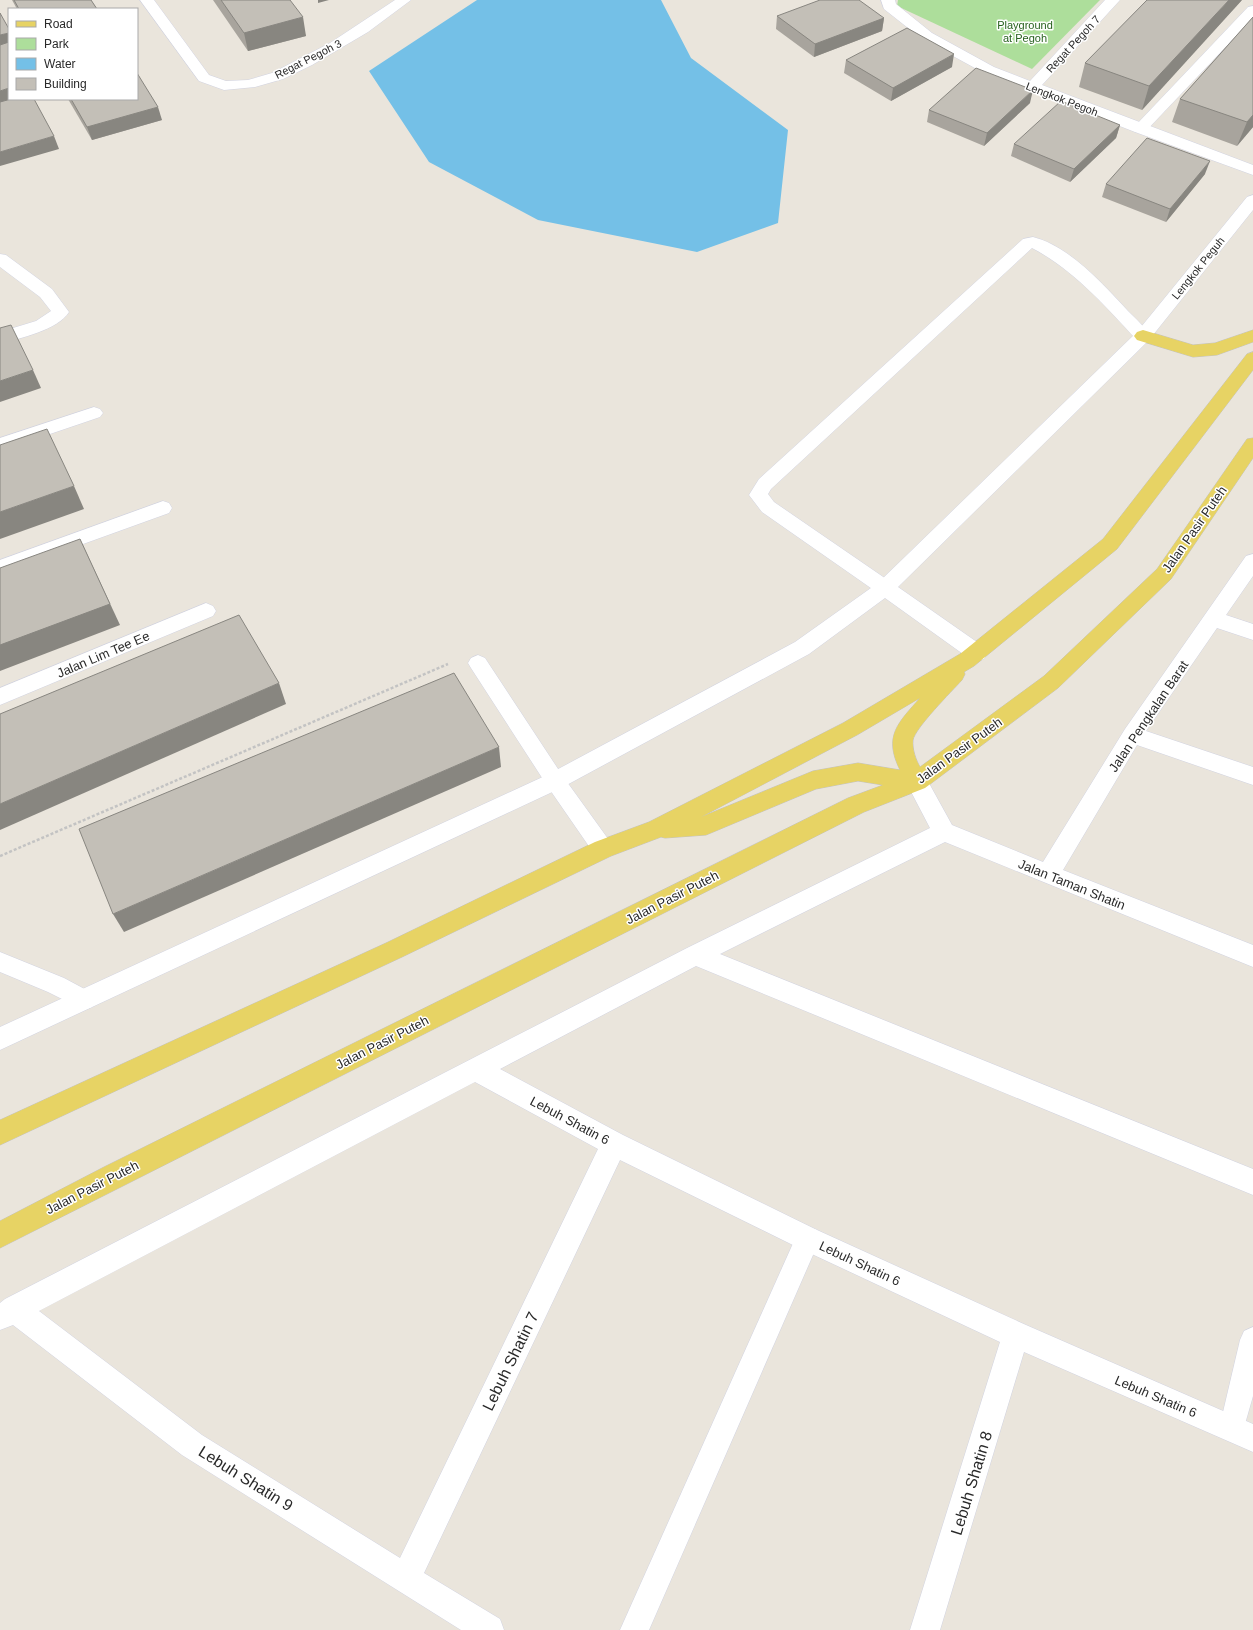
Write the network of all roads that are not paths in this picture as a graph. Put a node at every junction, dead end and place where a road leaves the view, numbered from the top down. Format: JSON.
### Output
{"nodes":[{"id":1,"x":147,"y":0,"type":"edge"},
{"id":2,"x":404,"y":0,"type":"edge"},
{"id":3,"x":888,"y":0,"type":"edge"},
{"id":4,"x":1113,"y":0,"type":"edge"},
{"id":5,"x":1253,"y":10,"type":"edge"},
{"id":6,"x":1032,"y":87,"type":"junction"},
{"id":7,"x":1140,"y":129,"type":"junction"},
{"id":8,"x":1253,"y":170,"type":"edge"},
{"id":9,"x":1253,"y":200,"type":"edge"},
{"id":10,"x":0,"y":259,"type":"edge"},
{"id":11,"x":1143,"y":336,"type":"junction"},
{"id":12,"x":1253,"y":336,"type":"edge"},
{"id":13,"x":0,"y":338,"type":"edge"},
{"id":14,"x":1253,"y":358,"type":"edge"},
{"id":15,"x":94,"y":413,"type":"dead end"},
{"id":16,"x":1253,"y":444,"type":"edge"},
{"id":17,"x":0,"y":445,"type":"edge"},
{"id":18,"x":163,"y":508,"type":"dead end"},
{"id":19,"x":1253,"y":561,"type":"edge"},
{"id":20,"x":0,"y":567,"type":"edge"},
{"id":21,"x":885,"y":588,"type":"junction"},
{"id":22,"x":206,"y":611,"type":"dead end"},
{"id":23,"x":1213,"y":619,"type":"junction"},
{"id":24,"x":1253,"y":632,"type":"edge"},
{"id":25,"x":972,"y":656,"type":"junction"},
{"id":26,"x":478,"y":663,"type":"road end"},
{"id":27,"x":0,"y":697,"type":"edge"},
{"id":28,"x":1132,"y":735,"type":"junction"},
{"id":29,"x":1253,"y":776,"type":"edge"},
{"id":30,"x":555,"y":781,"type":"junction"},
{"id":31,"x":917,"y":782,"type":"junction"},
{"id":32,"x":657,"y":829,"type":"junction"},
{"id":33,"x":944,"y":832,"type":"junction"},
{"id":34,"x":603,"y":849,"type":"junction"},
{"id":35,"x":1048,"y":874,"type":"junction"},
{"id":36,"x":695,"y":955,"type":"junction"},
{"id":37,"x":1253,"y":956,"type":"edge"},
{"id":38,"x":0,"y":962,"type":"edge"},
{"id":39,"x":84,"y":1000,"type":"junction"},
{"id":40,"x":0,"y":1039,"type":"edge"},
{"id":41,"x":477,"y":1070,"type":"junction"},
{"id":42,"x":0,"y":1133,"type":"edge"},
{"id":43,"x":614,"y":1144,"type":"junction"},
{"id":44,"x":1253,"y":1182,"type":"edge"},
{"id":45,"x":0,"y":1235,"type":"edge"},
{"id":46,"x":808,"y":1239,"type":"junction"},
{"id":47,"x":8,"y":1313,"type":"edge"},
{"id":48,"x":1016,"y":1335,"type":"junction"},
{"id":49,"x":1253,"y":1340,"type":"edge"},
{"id":50,"x":1243,"y":1433,"type":"edge"},
{"id":51,"x":406,"y":1578,"type":"junction"},
{"id":52,"x":489,"y":1630,"type":"edge"},
{"id":53,"x":634,"y":1630,"type":"edge"},
{"id":54,"x":925,"y":1630,"type":"edge"}],
"edges":[{"from":1,"to":2,"type":"street","name":"Regat Pegoh 3"},
{"from":3,"to":6,"type":"street","name":"Lengkok Pegoh"},
{"from":4,"to":6,"type":"street","name":"Regat Pegoh 7"},
{"from":5,"to":7,"type":"lane"},
{"from":6,"to":7,"type":"street","name":"Lengkok Pegoh"},
{"from":7,"to":8,"type":"street","name":"Lengkok Pegoh"},
{"from":9,"to":11,"type":"street","name":"Lengkok Peguh"},
{"from":10,"to":13,"type":"lane"},
{"from":11,"to":12,"type":"main road"},
{"from":11,"to":21,"type":"street","name":"Lengkok Peguh"},
{"from":11,"to":21,"type":"lane"},
{"from":14,"to":25,"type":"main road"},
{"from":15,"to":17,"type":"street"},
{"from":16,"to":31,"type":"main road","name":"Jalan Pasir Puteh"},
{"from":18,"to":20,"type":"lane"},
{"from":19,"to":23,"type":"street","name":"Jalan Pengkalan Barat"},
{"from":21,"to":25,"type":"street"},
{"from":21,"to":30,"type":"street","name":"Lengkok Peguh"},
{"from":22,"to":27,"type":"street","name":"Jalan Lim Tee Ee"},
{"from":23,"to":24,"type":"street"},
{"from":23,"to":28,"type":"street","name":"Jalan Pengkalan Barat"},
{"from":25,"to":31,"type":"main road"},
{"from":25,"to":32,"type":"main road"},
{"from":26,"to":30,"type":"lane"},
{"from":28,"to":29,"type":"street"},
{"from":28,"to":35,"type":"street","name":"Jalan Pengkalan Barat"},
{"from":30,"to":34,"type":"lane"},
{"from":30,"to":39,"type":"street","name":"Lengkok Peguh"},
{"from":31,"to":32,"type":"main road"},
{"from":31,"to":33,"type":"street"},
{"from":31,"to":45,"type":"main road","name":"Jalan Pasir Puteh"},
{"from":32,"to":34,"type":"main road"},
{"from":33,"to":35,"type":"street","name":"Jalan Taman Shatin"},
{"from":33,"to":36,"type":"street"},
{"from":34,"to":42,"type":"main road"},
{"from":35,"to":37,"type":"street","name":"Jalan Taman Shatin"},
{"from":36,"to":41,"type":"street"},
{"from":36,"to":44,"type":"street"},
{"from":38,"to":39,"type":"lane"},
{"from":39,"to":40,"type":"street","name":"Lengkok Peguh"},
{"from":41,"to":43,"type":"street","name":"Lebuh Shatin 6"},
{"from":41,"to":47,"type":"street"},
{"from":43,"to":46,"type":"street","name":"Lebuh Shatin 6"},
{"from":43,"to":51,"type":"street","name":"Lebuh Shatin 7"},
{"from":46,"to":48,"type":"street","name":"Lebuh Shatin 6"},
{"from":46,"to":53,"type":"lane"},
{"from":47,"to":51,"type":"street","name":"Lebuh Shatin 9"},
{"from":48,"to":50,"type":"street","name":"Lebuh Shatin 6"},
{"from":48,"to":54,"type":"street","name":"Lebuh Shatin 8"},
{"from":49,"to":50,"type":"lane"},
{"from":51,"to":52,"type":"street","name":"Lebuh Shatin 9"}]}
